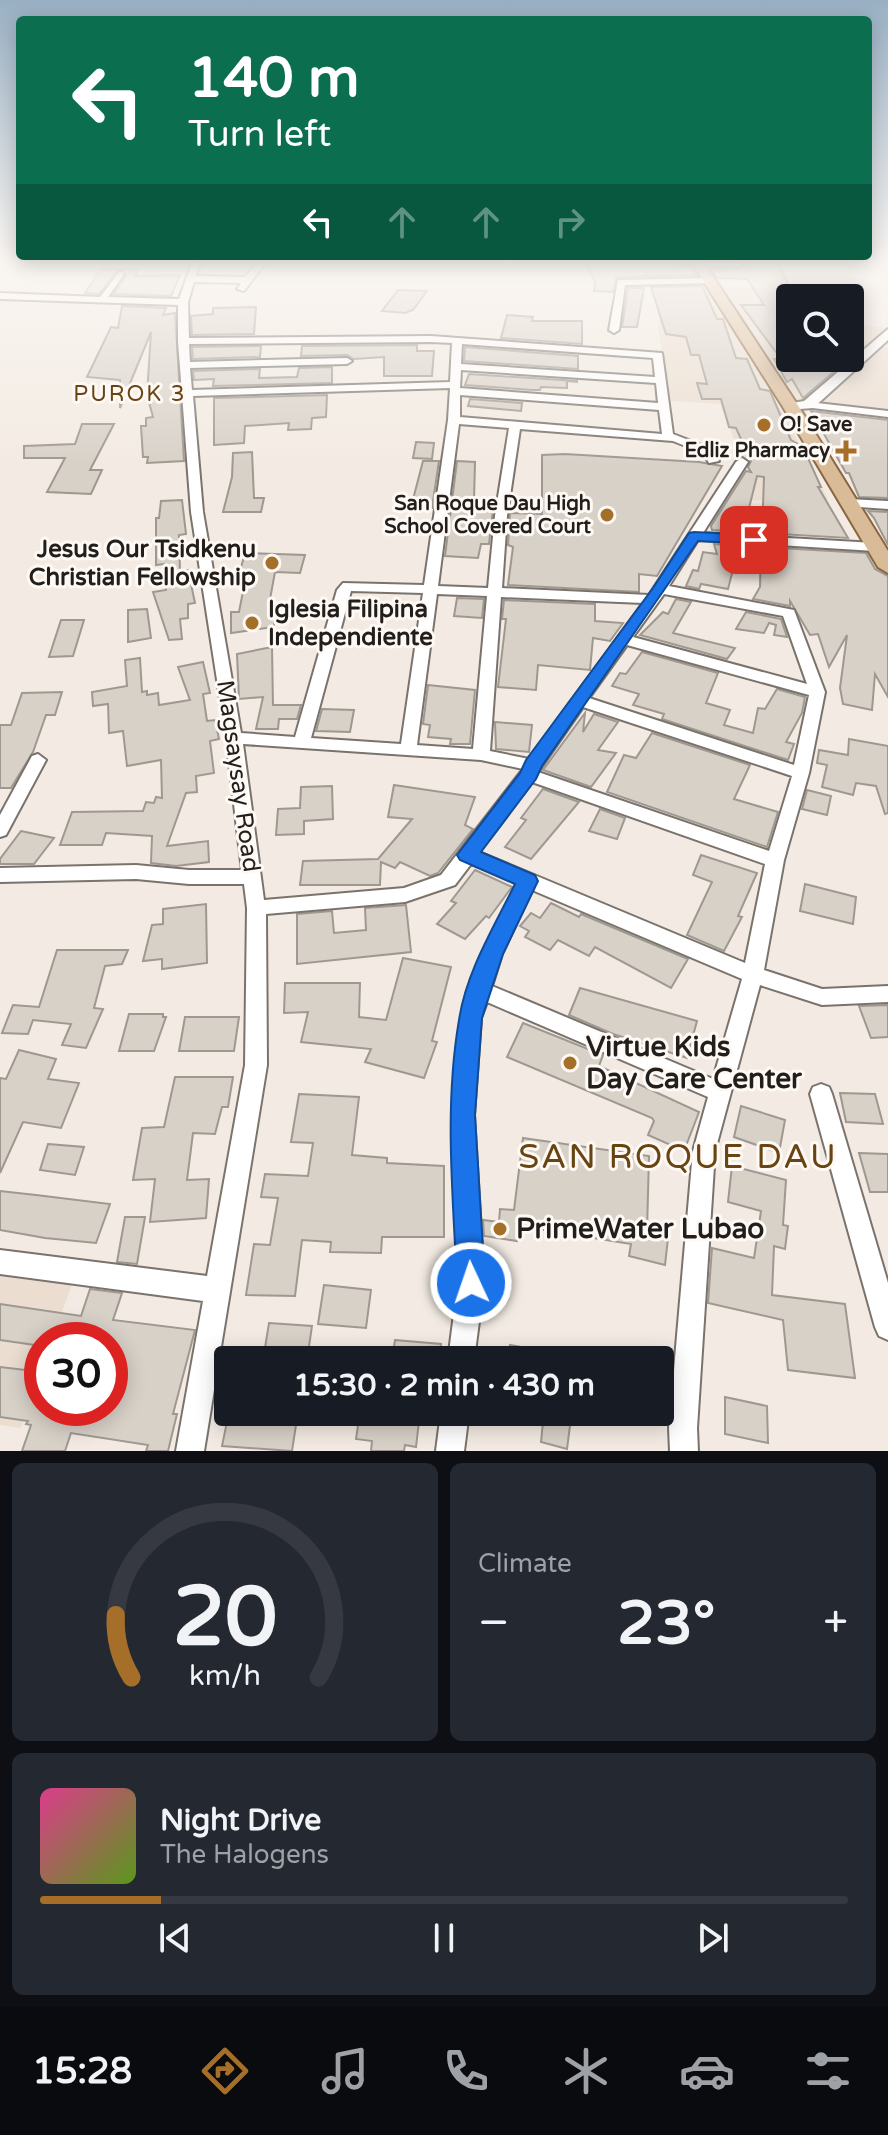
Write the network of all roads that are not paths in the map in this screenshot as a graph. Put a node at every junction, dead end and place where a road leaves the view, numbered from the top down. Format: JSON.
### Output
{"nodes":[{"id":1,"x":183,"y":331,"type":"edge"},
{"id":2,"x":746,"y":331,"type":"edge"},
{"id":3,"x":888,"y":333,"type":"edge"},
{"id":4,"x":183,"y":341,"type":"junction"},
{"id":5,"x":457,"y":341,"type":"junction"},
{"id":6,"x":347,"y":361,"type":"dead end"},
{"id":7,"x":185,"y":365,"type":"junction"},
{"id":8,"x":456,"y":367,"type":"junction"},
{"id":9,"x":661,"y":380,"type":"junction"},
{"id":10,"x":455,"y":388,"type":"junction"},
{"id":11,"x":187,"y":393,"type":"junction"},
{"id":12,"x":800,"y":406,"type":"junction"},
{"id":13,"x":664,"y":407,"type":"junction"},
{"id":14,"x":888,"y":414,"type":"edge"},
{"id":15,"x":454,"y":420,"type":"junction"},
{"id":16,"x":515,"y":424,"type":"junction"},
{"id":17,"x":668,"y":437,"type":"junction"},
{"id":18,"x":713,"y":461,"type":"dead end"},
{"id":19,"x":742,"y":462,"type":"dead end"},
{"id":20,"x":848,"y":503,"type":"junction"},
{"id":21,"x":888,"y":505,"type":"edge"},
{"id":22,"x":694,"y":536,"type":"junction"},
{"id":23,"x":883,"y":555,"type":"edge"},
{"id":24,"x":430,"y":588,"type":"junction"},
{"id":25,"x":497,"y":592,"type":"junction"},
{"id":26,"x":656,"y":594,"type":"junction"},
{"id":27,"x":623,"y":639,"type":"junction"},
{"id":28,"x":817,"y":692,"type":"junction"},
{"id":29,"x":578,"y":700,"type":"junction"},
{"id":30,"x":234,"y":738,"type":"junction"},
{"id":31,"x":301,"y":743,"type":"junction"},
{"id":32,"x":408,"y":751,"type":"junction"},
{"id":33,"x":481,"y":755,"type":"junction"},
{"id":34,"x":38,"y":760,"type":"dead end"},
{"id":35,"x":531,"y":770,"type":"junction"},
{"id":36,"x":801,"y":773,"type":"junction"},
{"id":37,"x":0,"y":831,"type":"edge"},
{"id":38,"x":468,"y":855,"type":"junction"},
{"id":39,"x":775,"y":860,"type":"junction"},
{"id":40,"x":0,"y":875,"type":"edge"},
{"id":41,"x":252,"y":877,"type":"junction"},
{"id":42,"x":527,"y":881,"type":"junction"},
{"id":43,"x":256,"y":908,"type":"junction"},
{"id":44,"x":753,"y":975,"type":"junction"},
{"id":45,"x":480,"y":990,"type":"junction"},
{"id":46,"x":888,"y":994,"type":"edge"},
{"id":47,"x":721,"y":1092,"type":"junction"},
{"id":48,"x":821,"y":1094,"type":"dead end"},
{"id":49,"x":0,"y":1262,"type":"edge"},
{"id":50,"x":217,"y":1290,"type":"junction"},
{"id":51,"x":888,"y":1327,"type":"edge"},
{"id":52,"x":463,"y":1346,"type":"edge"},
{"id":53,"x":453,"y":1426,"type":"edge"},
{"id":54,"x":190,"y":1451,"type":"edge"},
{"id":55,"x":450,"y":1451,"type":"edge"},
{"id":56,"x":684,"y":1451,"type":"edge"}],
"edges":[{"from":1,"to":4,"type":"street","name":"Magsaysay Road"},
{"from":2,"to":12,"type":"main road"},
{"from":3,"to":12,"type":"street"},
{"from":4,"to":5,"type":"street"},
{"from":4,"to":7,"type":"street","name":"Magsaysay Road"},
{"from":5,"to":8,"type":"street"},
{"from":5,"to":9,"type":"street"},
{"from":6,"to":7,"type":"street"},
{"from":7,"to":11,"type":"street","name":"Magsaysay Road"},
{"from":8,"to":9,"type":"street"},
{"from":8,"to":10,"type":"street"},
{"from":9,"to":13,"type":"street"},
{"from":10,"to":11,"type":"street"},
{"from":10,"to":13,"type":"street"},
{"from":10,"to":15,"type":"street"},
{"from":11,"to":30,"type":"street","name":"Magsaysay Road"},
{"from":12,"to":14,"type":"street"},
{"from":12,"to":20,"type":"main road"},
{"from":13,"to":17,"type":"street"},
{"from":15,"to":16,"type":"street"},
{"from":15,"to":24,"type":"street"},
{"from":16,"to":17,"type":"street"},
{"from":16,"to":25,"type":"street"},
{"from":17,"to":18,"type":"street"},
{"from":19,"to":22,"type":"street"},
{"from":20,"to":21,"type":"street"},
{"from":20,"to":23,"type":"main road"},
{"from":22,"to":23,"type":"street"},
{"from":22,"to":26,"type":"street"},
{"from":24,"to":25,"type":"street"},
{"from":24,"to":31,"type":"street"},
{"from":24,"to":32,"type":"street"},
{"from":25,"to":26,"type":"street"},
{"from":25,"to":33,"type":"street"},
{"from":26,"to":27,"type":"street"},
{"from":26,"to":28,"type":"street"},
{"from":27,"to":28,"type":"street"},
{"from":27,"to":29,"type":"street"},
{"from":28,"to":36,"type":"street"},
{"from":29,"to":35,"type":"street"},
{"from":29,"to":36,"type":"street"},
{"from":30,"to":31,"type":"street"},
{"from":30,"to":41,"type":"street","name":"Magsaysay Road"},
{"from":31,"to":32,"type":"street"},
{"from":32,"to":33,"type":"street"},
{"from":33,"to":35,"type":"street"},
{"from":34,"to":37,"type":"street"},
{"from":35,"to":38,"type":"street"},
{"from":35,"to":39,"type":"street"},
{"from":36,"to":39,"type":"street"},
{"from":38,"to":42,"type":"street"},
{"from":38,"to":43,"type":"street"},
{"from":39,"to":44,"type":"street"},
{"from":40,"to":41,"type":"street"},
{"from":41,"to":43,"type":"street","name":"Magsaysay Road"},
{"from":42,"to":44,"type":"street"},
{"from":42,"to":45,"type":"street"},
{"from":43,"to":50,"type":"street","name":"Magsaysay Road"},
{"from":44,"to":46,"type":"street"},
{"from":44,"to":47,"type":"street"},
{"from":45,"to":47,"type":"street"},
{"from":45,"to":52,"type":"street"},
{"from":47,"to":56,"type":"street"},
{"from":48,"to":51,"type":"street"},
{"from":49,"to":50,"type":"street"},
{"from":50,"to":54,"type":"street","name":"Magsaysay Road"},
{"from":53,"to":55,"type":"street"}]}
